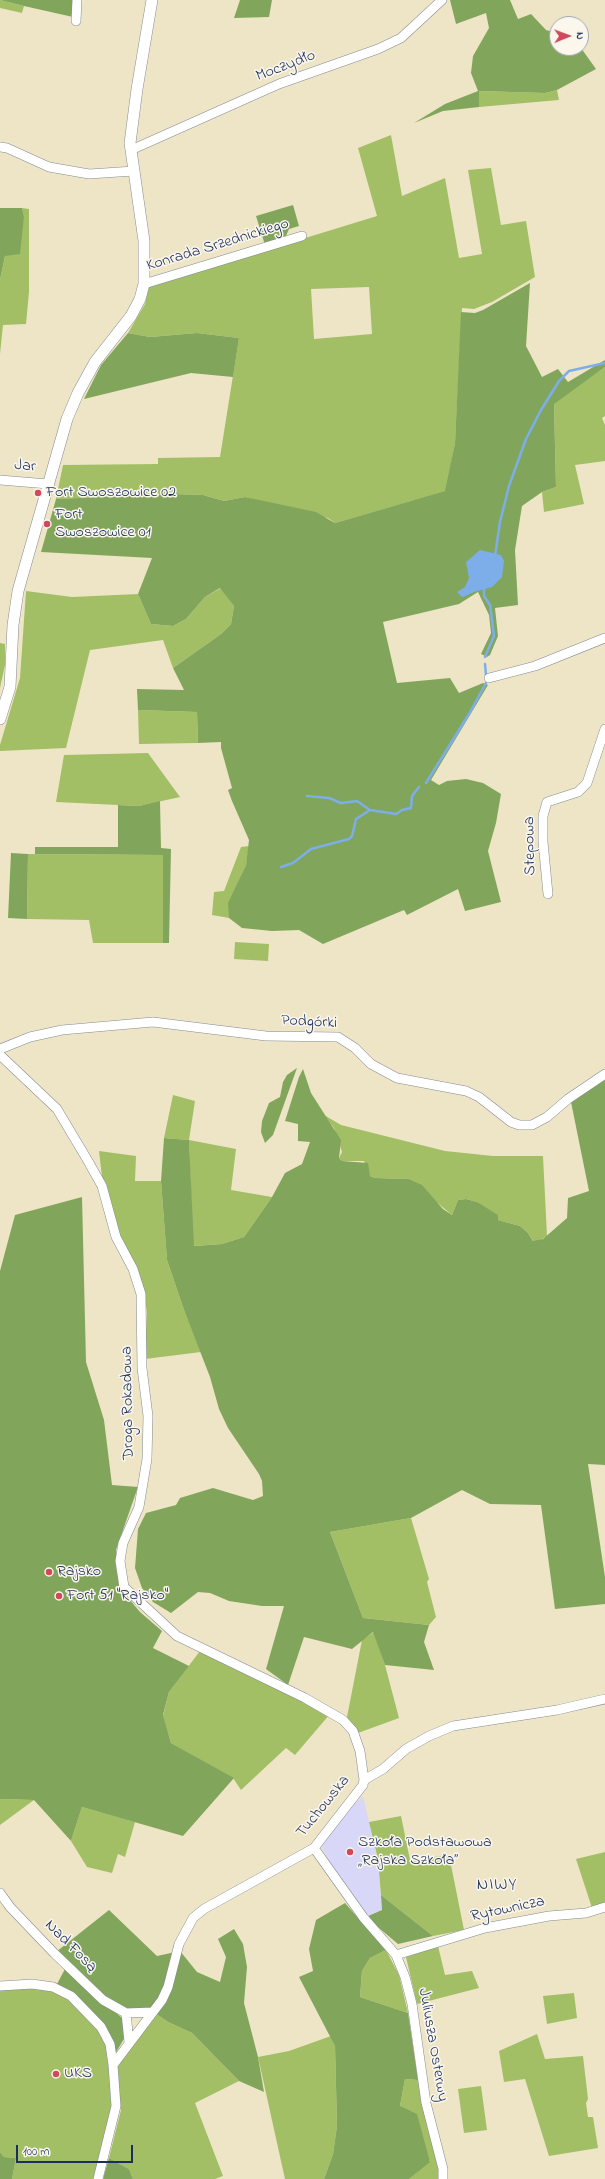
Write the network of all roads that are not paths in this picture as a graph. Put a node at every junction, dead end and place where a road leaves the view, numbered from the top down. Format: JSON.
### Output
{"nodes":[{"id":1,"x":77,"y":0,"type":"edge"},
{"id":2,"x":152,"y":0,"type":"edge"},
{"id":3,"x":438,"y":2,"type":"edge"},
{"id":4,"x":76,"y":21,"type":"dead end"},
{"id":5,"x":0,"y":147,"type":"edge"},
{"id":6,"x":131,"y":150,"type":"junction"},
{"id":7,"x":134,"y":171,"type":"junction"},
{"id":8,"x":302,"y":236,"type":"dead end"},
{"id":9,"x":144,"y":284,"type":"junction"},
{"id":10,"x":0,"y":480,"type":"edge"},
{"id":11,"x":48,"y":484,"type":"junction"},
{"id":12,"x":605,"y":639,"type":"edge"},
{"id":13,"x":489,"y":678,"type":"dead end"},
{"id":14,"x":0,"y":719,"type":"edge"},
{"id":15,"x":605,"y":729,"type":"edge"},
{"id":16,"x":548,"y":894,"type":"dead end"},
{"id":17,"x":0,"y":1050,"type":"edge"},
{"id":18,"x":0,"y":1055,"type":"edge"},
{"id":19,"x":605,"y":1074,"type":"edge"},
{"id":20,"x":605,"y":1698,"type":"edge"},
{"id":21,"x":364,"y":1780,"type":"junction"},
{"id":22,"x":314,"y":1848,"type":"junction"},
{"id":23,"x":0,"y":1893,"type":"edge"},
{"id":24,"x":605,"y":1907,"type":"edge"},
{"id":25,"x":396,"y":1955,"type":"junction"},
{"id":26,"x":0,"y":1986,"type":"edge"},
{"id":27,"x":153,"y":2012,"type":"junction"},
{"id":28,"x":126,"y":2013,"type":"junction"},
{"id":29,"x":129,"y":2042,"type":"junction"},
{"id":30,"x":113,"y":2065,"type":"junction"},
{"id":31,"x":98,"y":2179,"type":"edge"},
{"id":32,"x":443,"y":2179,"type":"edge"}],
"edges":[{"from":1,"to":4,"type":"street"},
{"from":2,"to":6,"type":"street"},
{"from":3,"to":6,"type":"street","name":"Moczydło"},
{"from":5,"to":7,"type":"street"},
{"from":6,"to":7,"type":"street"},
{"from":7,"to":9,"type":"street"},
{"from":8,"to":9,"type":"street","name":"Konrada Srzednickiego"},
{"from":9,"to":11,"type":"street"},
{"from":10,"to":11,"type":"street","name":"Jar"},
{"from":11,"to":14,"type":"street"},
{"from":12,"to":13,"type":"street"},
{"from":15,"to":16,"type":"street","name":"Stepowa"},
{"from":17,"to":19,"type":"street","name":"Podgórki"},
{"from":18,"to":21,"type":"street","name":"Droga Rokadowa"},
{"from":20,"to":21,"type":"street","name":"Tuchowska"},
{"from":21,"to":22,"type":"street","name":"Tuchowska"},
{"from":22,"to":25,"type":"street","name":"Juliusza Osterwy"},
{"from":22,"to":27,"type":"street","name":"Tuchowska"},
{"from":23,"to":28,"type":"street","name":"Nad Fosą"},
{"from":24,"to":25,"type":"street","name":"Rytownicza"},
{"from":25,"to":32,"type":"street","name":"Juliusza Osterwy"},
{"from":26,"to":30,"type":"street"},
{"from":27,"to":28,"type":"street"},
{"from":27,"to":29,"type":"street"},
{"from":28,"to":29,"type":"street"},
{"from":29,"to":30,"type":"street"},
{"from":30,"to":31,"type":"street"}]}
